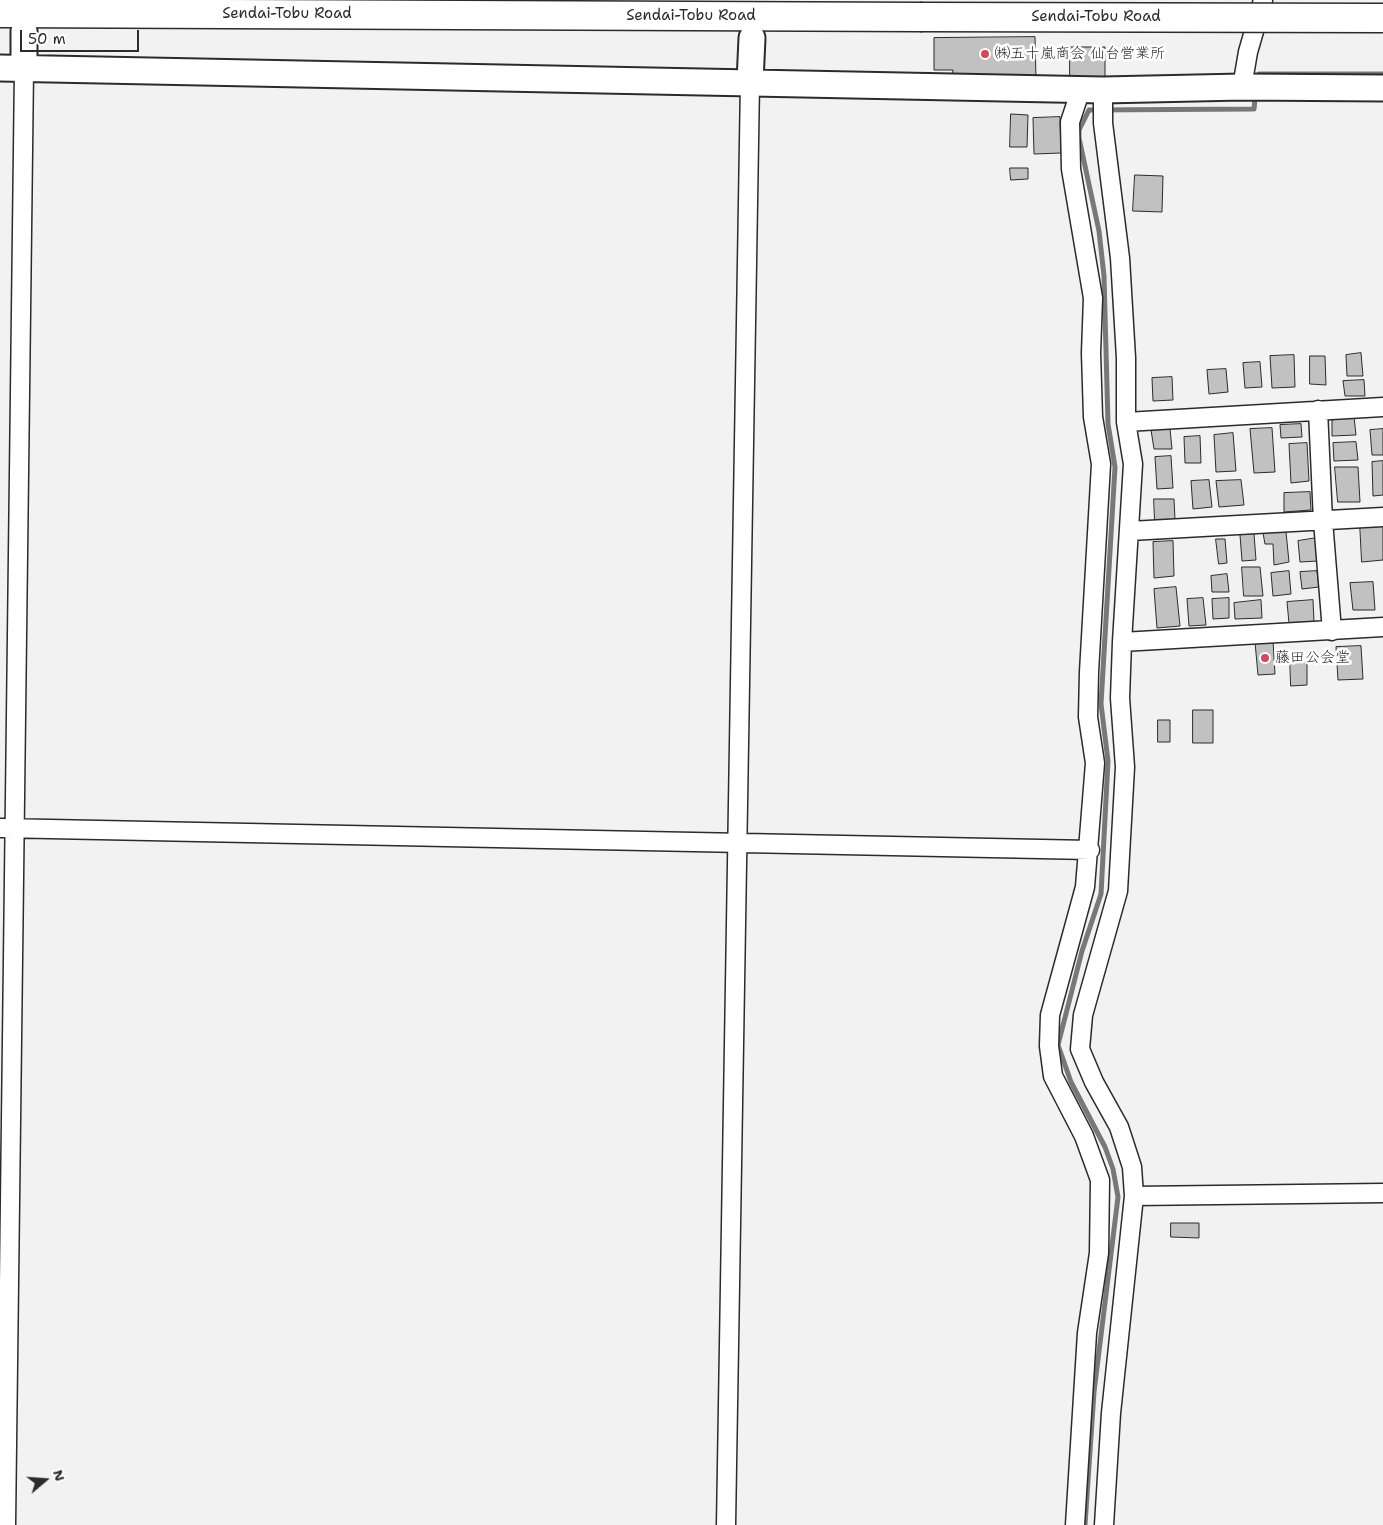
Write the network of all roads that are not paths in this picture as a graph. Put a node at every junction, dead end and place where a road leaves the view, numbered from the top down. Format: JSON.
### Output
{"nodes":[{"id":1,"x":1263,"y":0,"type":"edge"},
{"id":2,"x":0,"y":12,"type":"edge"},
{"id":3,"x":1383,"y":18,"type":"edge"},
{"id":4,"x":24,"y":31,"type":"dead end"},
{"id":5,"x":752,"y":38,"type":"dead end"},
{"id":6,"x":12,"y":68,"type":"edge"},
{"id":7,"x":750,"y":82,"type":"junction"},
{"id":8,"x":1242,"y":87,"type":"junction"},
{"id":9,"x":1383,"y":88,"type":"edge"},
{"id":10,"x":1096,"y":92,"type":"junction"},
{"id":11,"x":1383,"y":406,"type":"edge"},
{"id":12,"x":1318,"y":410,"type":"junction"},
{"id":13,"x":1126,"y":422,"type":"junction"},
{"id":14,"x":1383,"y":517,"type":"edge"},
{"id":15,"x":1323,"y":520,"type":"junction"},
{"id":16,"x":1130,"y":531,"type":"junction"},
{"id":17,"x":1383,"y":627,"type":"edge"},
{"id":18,"x":1332,"y":631,"type":"junction"},
{"id":19,"x":1122,"y":642,"type":"junction"},
{"id":20,"x":8,"y":828,"type":"edge"},
{"id":21,"x":737,"y":844,"type":"junction"},
{"id":22,"x":1090,"y":850,"type":"junction"},
{"id":23,"x":1383,"y":1193,"type":"edge"},
{"id":24,"x":1134,"y":1196,"type":"junction"},
{"id":25,"x":6,"y":1525,"type":"edge"},
{"id":26,"x":726,"y":1525,"type":"edge"},
{"id":27,"x":1075,"y":1525,"type":"edge"},
{"id":28,"x":1104,"y":1525,"type":"edge"}],
"edges":[{"from":1,"to":8,"type":"street"},
{"from":2,"to":3,"type":"highway","name":"Sendai-Tobu Road","bridge":true},
{"from":4,"to":6,"type":"street"},
{"from":5,"to":7,"type":"street"},
{"from":6,"to":7,"type":"street"},
{"from":6,"to":20,"type":"street"},
{"from":7,"to":10,"type":"street"},
{"from":7,"to":21,"type":"street"},
{"from":8,"to":9,"type":"street"},
{"from":8,"to":10,"type":"street"},
{"from":10,"to":13,"type":"street"},
{"from":10,"to":22,"type":"street"},
{"from":11,"to":12,"type":"street"},
{"from":12,"to":13,"type":"street"},
{"from":12,"to":15,"type":"street"},
{"from":13,"to":16,"type":"street"},
{"from":14,"to":15,"type":"street"},
{"from":15,"to":16,"type":"street"},
{"from":15,"to":18,"type":"street"},
{"from":16,"to":19,"type":"street"},
{"from":17,"to":18,"type":"street"},
{"from":18,"to":19,"type":"street"},
{"from":19,"to":24,"type":"street"},
{"from":20,"to":21,"type":"street"},
{"from":20,"to":25,"type":"street"},
{"from":21,"to":22,"type":"street"},
{"from":21,"to":26,"type":"street"},
{"from":22,"to":27,"type":"street"},
{"from":23,"to":24,"type":"street"},
{"from":24,"to":28,"type":"street"}]}
